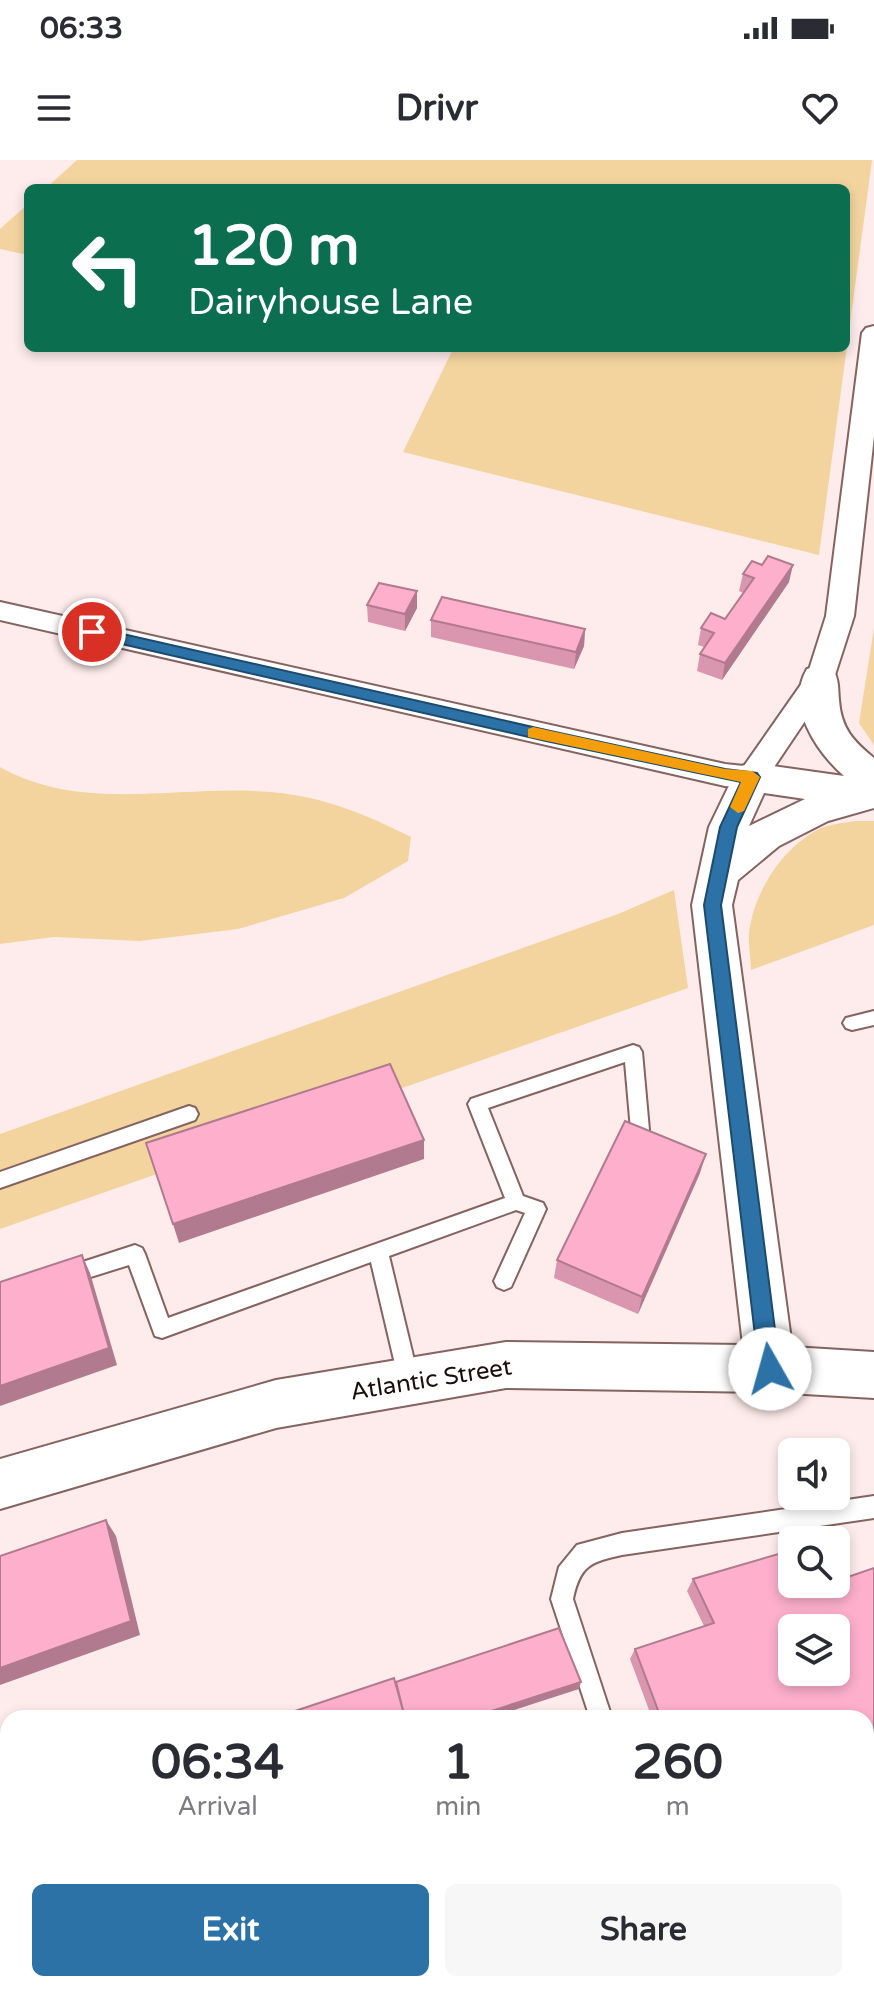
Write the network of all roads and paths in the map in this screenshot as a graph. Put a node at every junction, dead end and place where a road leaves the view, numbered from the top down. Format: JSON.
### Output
{"nodes":[{"id":1,"x":874,"y":333,"type":"edge"},
{"id":2,"x":867,"y":446,"type":"edge"},
{"id":3,"x":0,"y":611,"type":"edge"},
{"id":4,"x":820,"y":678,"type":"junction"},
{"id":5,"x":752,"y":777,"type":"junction"},
{"id":6,"x":874,"y":779,"type":"edge"},
{"id":7,"x":874,"y":796,"type":"edge"},
{"id":8,"x":719,"y":873,"type":"junction"},
{"id":9,"x":874,"y":1018,"type":"edge"},
{"id":10,"x":852,"y":1023,"type":"dead end"},
{"id":11,"x":189,"y":1114,"type":"dead end"},
{"id":12,"x":640,"y":1130,"type":"edge"},
{"id":13,"x":0,"y":1180,"type":"edge"},
{"id":14,"x":516,"y":1202,"type":"junction"},
{"id":15,"x":378,"y":1251,"type":"junction"},
{"id":16,"x":504,"y":1281,"type":"dead end"},
{"id":17,"x":45,"y":1282,"type":"edge"},
{"id":18,"x":770,"y":1369,"type":"junction"},
{"id":19,"x":874,"y":1375,"type":"edge"},
{"id":20,"x":409,"y":1381,"type":"junction"},
{"id":21,"x":0,"y":1484,"type":"edge"},
{"id":22,"x":874,"y":1507,"type":"edge"},
{"id":23,"x":598,"y":1710,"type":"edge"}],
"edges":[{"from":1,"to":2,"type":"street"},
{"from":2,"to":4,"type":"street"},
{"from":3,"to":5,"type":"street"},
{"from":4,"to":5,"type":"street"},
{"from":4,"to":6,"type":"street"},
{"from":5,"to":7,"type":"street"},
{"from":5,"to":8,"type":"street"},
{"from":7,"to":8,"type":"street"},
{"from":8,"to":18,"type":"street"},
{"from":9,"to":10,"type":"lane"},
{"from":11,"to":13,"type":"lane"},
{"from":12,"to":14,"type":"lane"},
{"from":14,"to":15,"type":"lane"},
{"from":14,"to":16,"type":"lane"},
{"from":15,"to":17,"type":"lane"},
{"from":15,"to":20,"type":"lane"},
{"from":18,"to":19,"type":"street","name":"Atlantic Street"},
{"from":18,"to":20,"type":"street","name":"Atlantic Street"},
{"from":20,"to":21,"type":"street","name":"Atlantic Street"},
{"from":22,"to":23,"type":"lane"}]}
